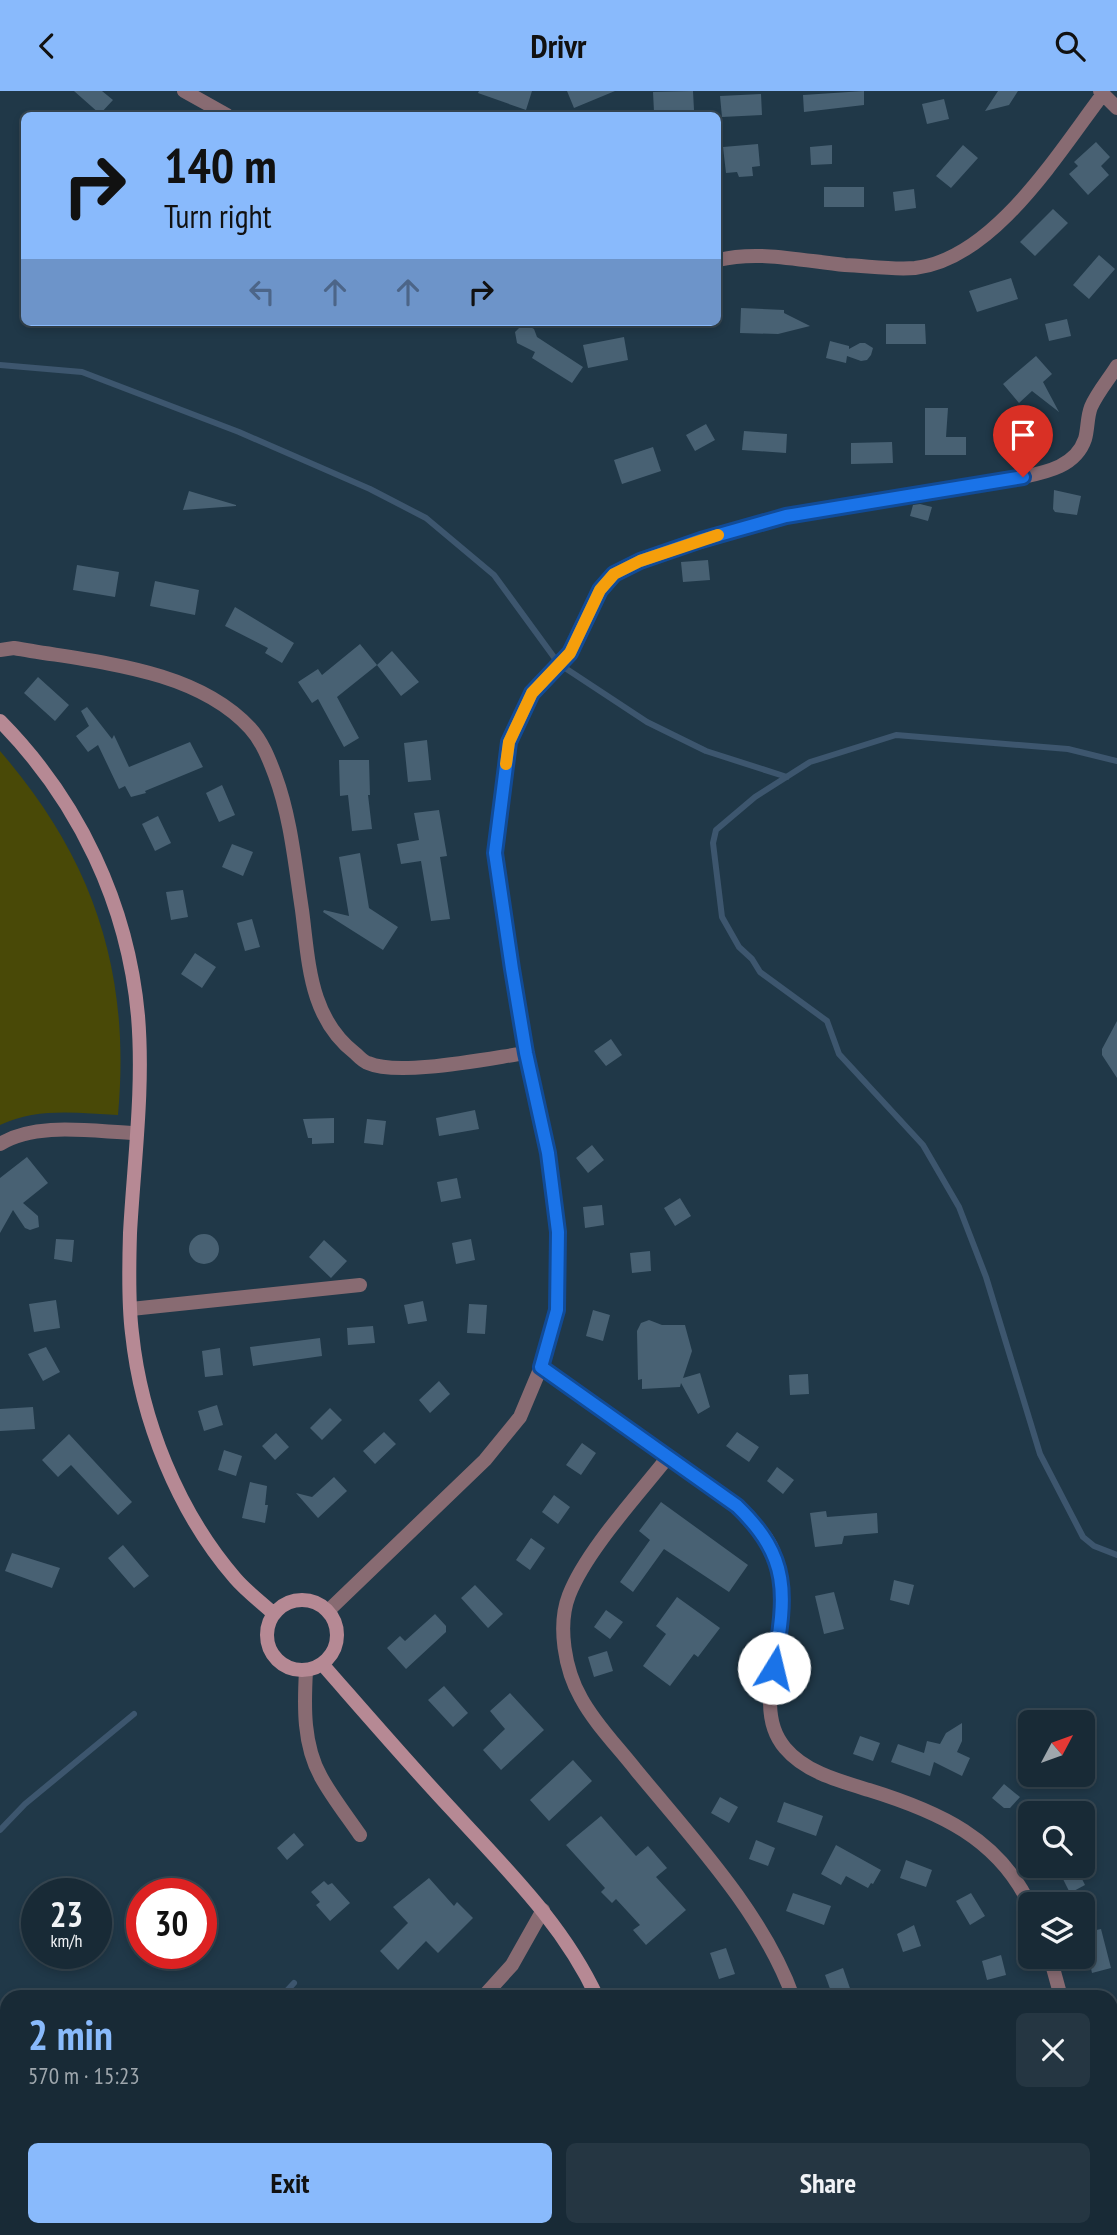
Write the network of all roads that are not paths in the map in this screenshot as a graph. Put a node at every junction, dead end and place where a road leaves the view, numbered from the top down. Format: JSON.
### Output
{"nodes":[{"id":1,"x":184,"y":91,"type":"edge"},
{"id":2,"x":1101,"y":93,"type":"edge"},
{"id":3,"x":1117,"y":108,"type":"edge"},
{"id":4,"x":222,"y":112,"type":"edge"},
{"id":5,"x":721,"y":260,"type":"edge"},
{"id":6,"x":1117,"y":366,"type":"edge"},
{"id":7,"x":0,"y":650,"type":"edge"},
{"id":8,"x":0,"y":721,"type":"edge"},
{"id":9,"x":526,"y":1053,"type":"junction"},
{"id":10,"x":137,"y":1133,"type":"junction"},
{"id":11,"x":0,"y":1144,"type":"edge"},
{"id":12,"x":360,"y":1285,"type":"dead end"},
{"id":13,"x":131,"y":1309,"type":"junction"},
{"id":14,"x":541,"y":1367,"type":"junction"},
{"id":15,"x":668,"y":1457,"type":"junction"},
{"id":16,"x":328,"y":1611,"type":"junction"},
{"id":17,"x":274,"y":1614,"type":"junction"},
{"id":18,"x":323,"y":1665,"type":"junction"},
{"id":19,"x":306,"y":1671,"type":"junction"},
{"id":20,"x":360,"y":1835,"type":"dead end"},
{"id":21,"x":1021,"y":1892,"type":"edge"},
{"id":22,"x":543,"y":1910,"type":"junction"},
{"id":23,"x":1053,"y":1969,"type":"edge"},
{"id":24,"x":489,"y":1990,"type":"edge"},
{"id":25,"x":593,"y":1990,"type":"edge"},
{"id":26,"x":790,"y":1990,"type":"edge"},
{"id":27,"x":1059,"y":1990,"type":"edge"}],
"edges":[{"from":1,"to":4,"type":"street"},
{"from":2,"to":3,"type":"street"},
{"from":2,"to":5,"type":"street"},
{"from":6,"to":9,"type":"street"},
{"from":7,"to":9,"type":"street"},
{"from":8,"to":10,"type":"street"},
{"from":9,"to":14,"type":"street"},
{"from":10,"to":11,"type":"street"},
{"from":10,"to":13,"type":"street"},
{"from":12,"to":13,"type":"street"},
{"from":13,"to":17,"type":"street"},
{"from":14,"to":15,"type":"street"},
{"from":14,"to":16,"type":"street"},
{"from":15,"to":21,"type":"street"},
{"from":15,"to":26,"type":"street"},
{"from":16,"to":17,"type":"street"},
{"from":16,"to":18,"type":"street"},
{"from":17,"to":19,"type":"street"},
{"from":18,"to":19,"type":"street"},
{"from":18,"to":22,"type":"street"},
{"from":19,"to":20,"type":"street"},
{"from":22,"to":24,"type":"street"},
{"from":22,"to":25,"type":"street"},
{"from":23,"to":27,"type":"street"}]}
